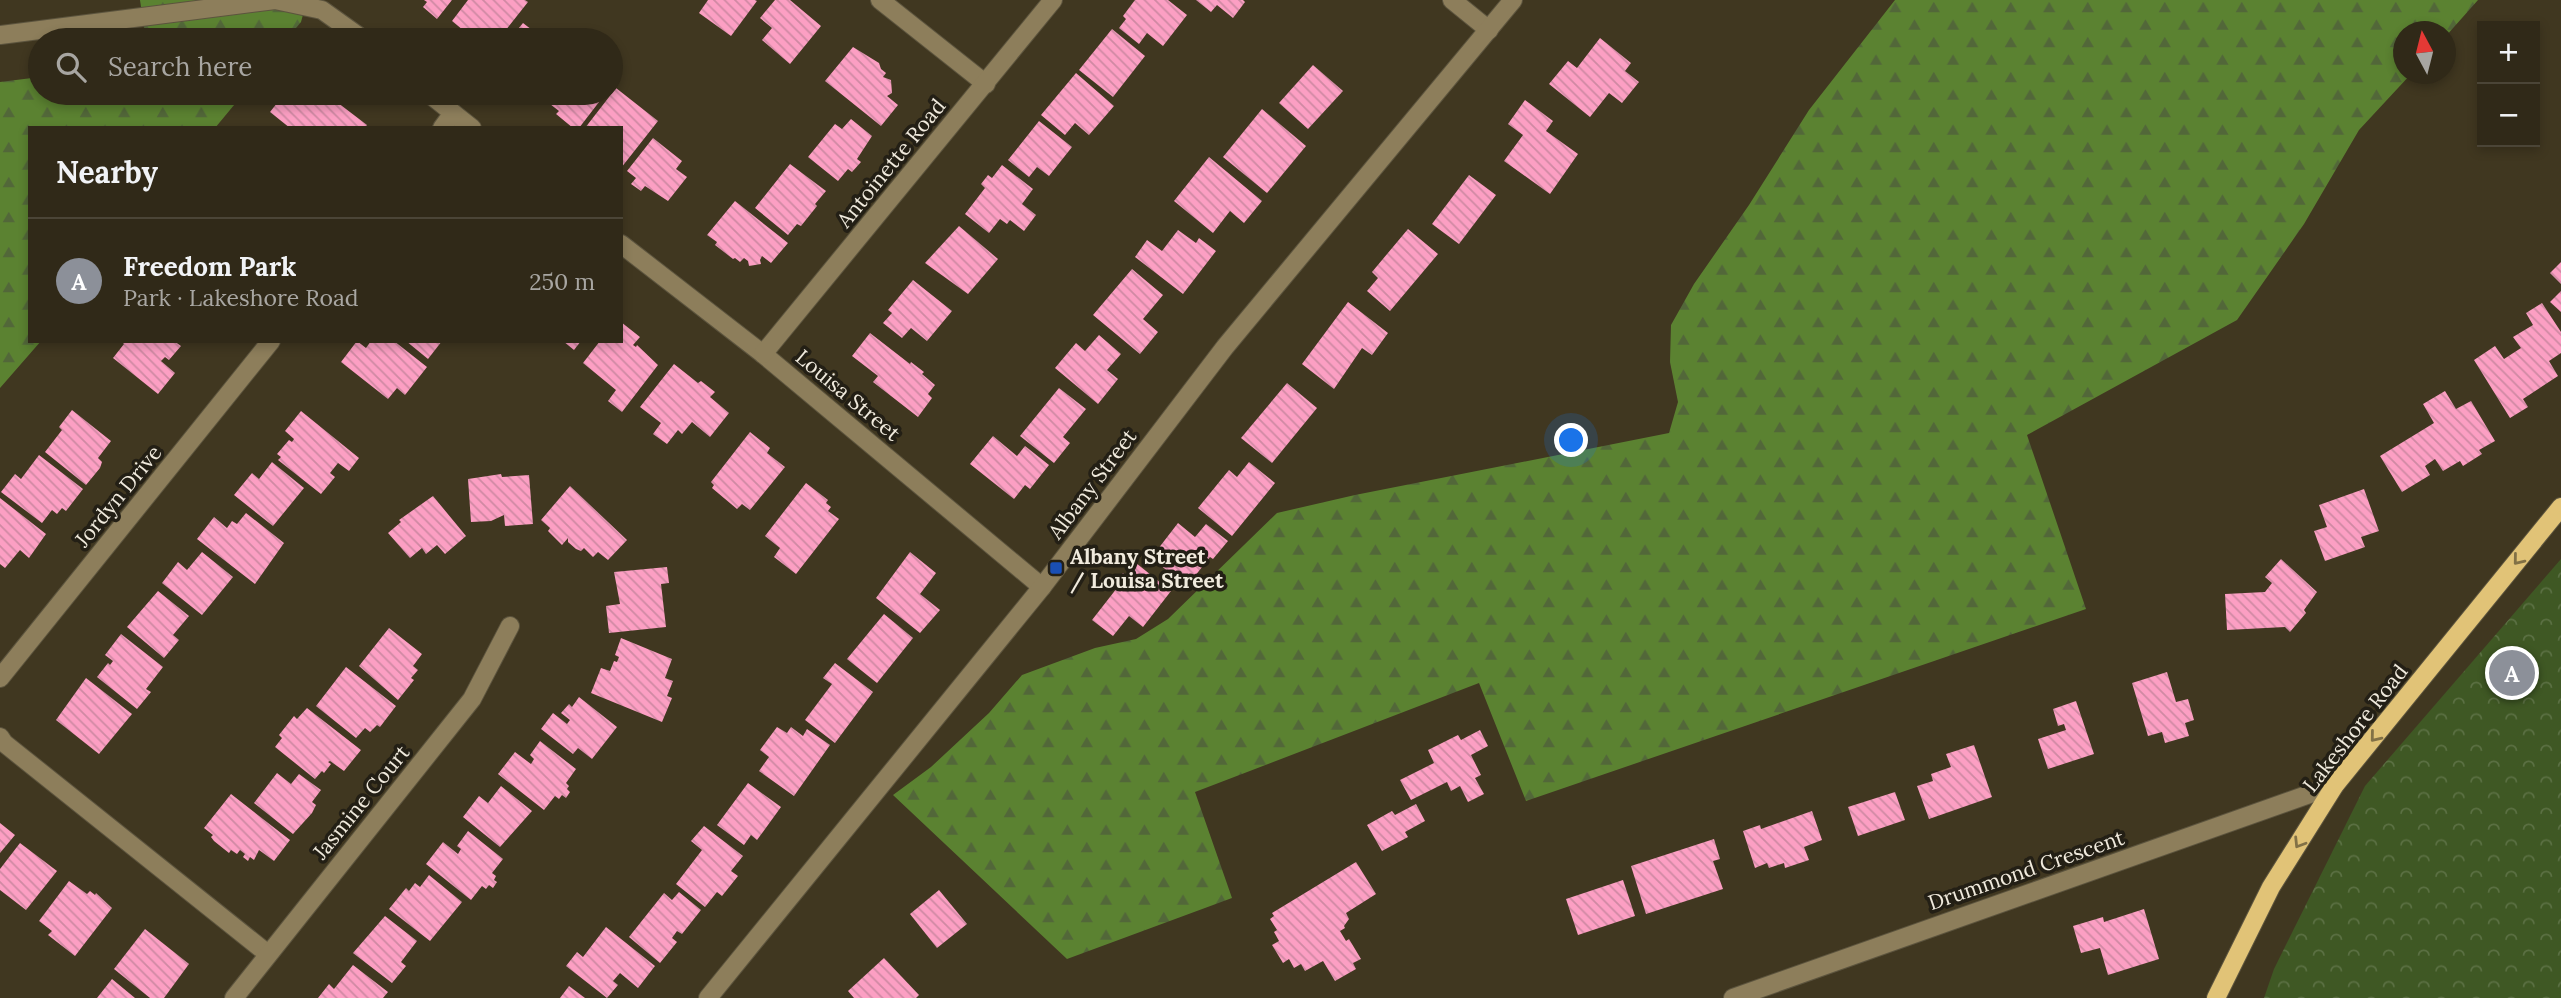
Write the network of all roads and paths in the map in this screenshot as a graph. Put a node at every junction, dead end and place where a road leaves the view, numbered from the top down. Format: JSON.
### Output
{"nodes":[{"id":1,"x":880,"y":0,"type":"edge"},
{"id":2,"x":1053,"y":0,"type":"edge"},
{"id":3,"x":1452,"y":0,"type":"edge"},
{"id":4,"x":1513,"y":0,"type":"edge"},
{"id":5,"x":55,"y":28,"type":"edge"},
{"id":6,"x":347,"y":28,"type":"edge"},
{"id":7,"x":1489,"y":30,"type":"junction"},
{"id":8,"x":28,"y":31,"type":"edge"},
{"id":9,"x":0,"y":35,"type":"edge"},
{"id":10,"x":986,"y":84,"type":"junction"},
{"id":11,"x":443,"y":105,"type":"edge"},
{"id":12,"x":453,"y":113,"type":"junction"},
{"id":13,"x":443,"y":126,"type":"edge"},
{"id":14,"x":469,"y":126,"type":"edge"},
{"id":15,"x":623,"y":246,"type":"edge"},
{"id":16,"x":269,"y":343,"type":"edge"},
{"id":17,"x":763,"y":354,"type":"junction"},
{"id":18,"x":2561,"y":507,"type":"edge"},
{"id":19,"x":1042,"y":587,"type":"junction"},
{"id":20,"x":510,"y":626,"type":"dead end"},
{"id":21,"x":0,"y":678,"type":"edge"},
{"id":22,"x":0,"y":737,"type":"edge"},
{"id":23,"x":2335,"y":785,"type":"junction"},
{"id":24,"x":268,"y":954,"type":"junction"},
{"id":25,"x":715,"y":995,"type":"edge"},
{"id":26,"x":234,"y":998,"type":"edge"},
{"id":27,"x":1732,"y":998,"type":"edge"},
{"id":28,"x":2216,"y":998,"type":"edge"}],
"edges":[{"from":1,"to":10,"type":"street"},
{"from":2,"to":10,"type":"street","name":"Antoinette Road"},
{"from":3,"to":7,"type":"street"},
{"from":4,"to":7,"type":"street","name":"Albany Street"},
{"from":5,"to":6,"type":"street"},
{"from":7,"to":19,"type":"street","name":"Albany Street"},
{"from":8,"to":9,"type":"street"},
{"from":10,"to":17,"type":"street","name":"Antoinette Road"},
{"from":11,"to":12,"type":"street"},
{"from":12,"to":13,"type":"street"},
{"from":12,"to":14,"type":"street"},
{"from":15,"to":17,"type":"street","name":"Louisa Street"},
{"from":16,"to":21,"type":"street","name":"Jordyn Drive"},
{"from":17,"to":19,"type":"street","name":"Louisa Street"},
{"from":18,"to":23,"type":"main road","name":"Lakeshore Road","one_way":true},
{"from":19,"to":25,"type":"street","name":"Albany Street"},
{"from":20,"to":24,"type":"street","name":"Jasmine Court"},
{"from":22,"to":24,"type":"street"},
{"from":23,"to":27,"type":"street","name":"Drummond Crescent"},
{"from":23,"to":28,"type":"main road","name":"Lakeshore Road","one_way":true},
{"from":24,"to":26,"type":"street","name":"Jasmine Court"}]}
